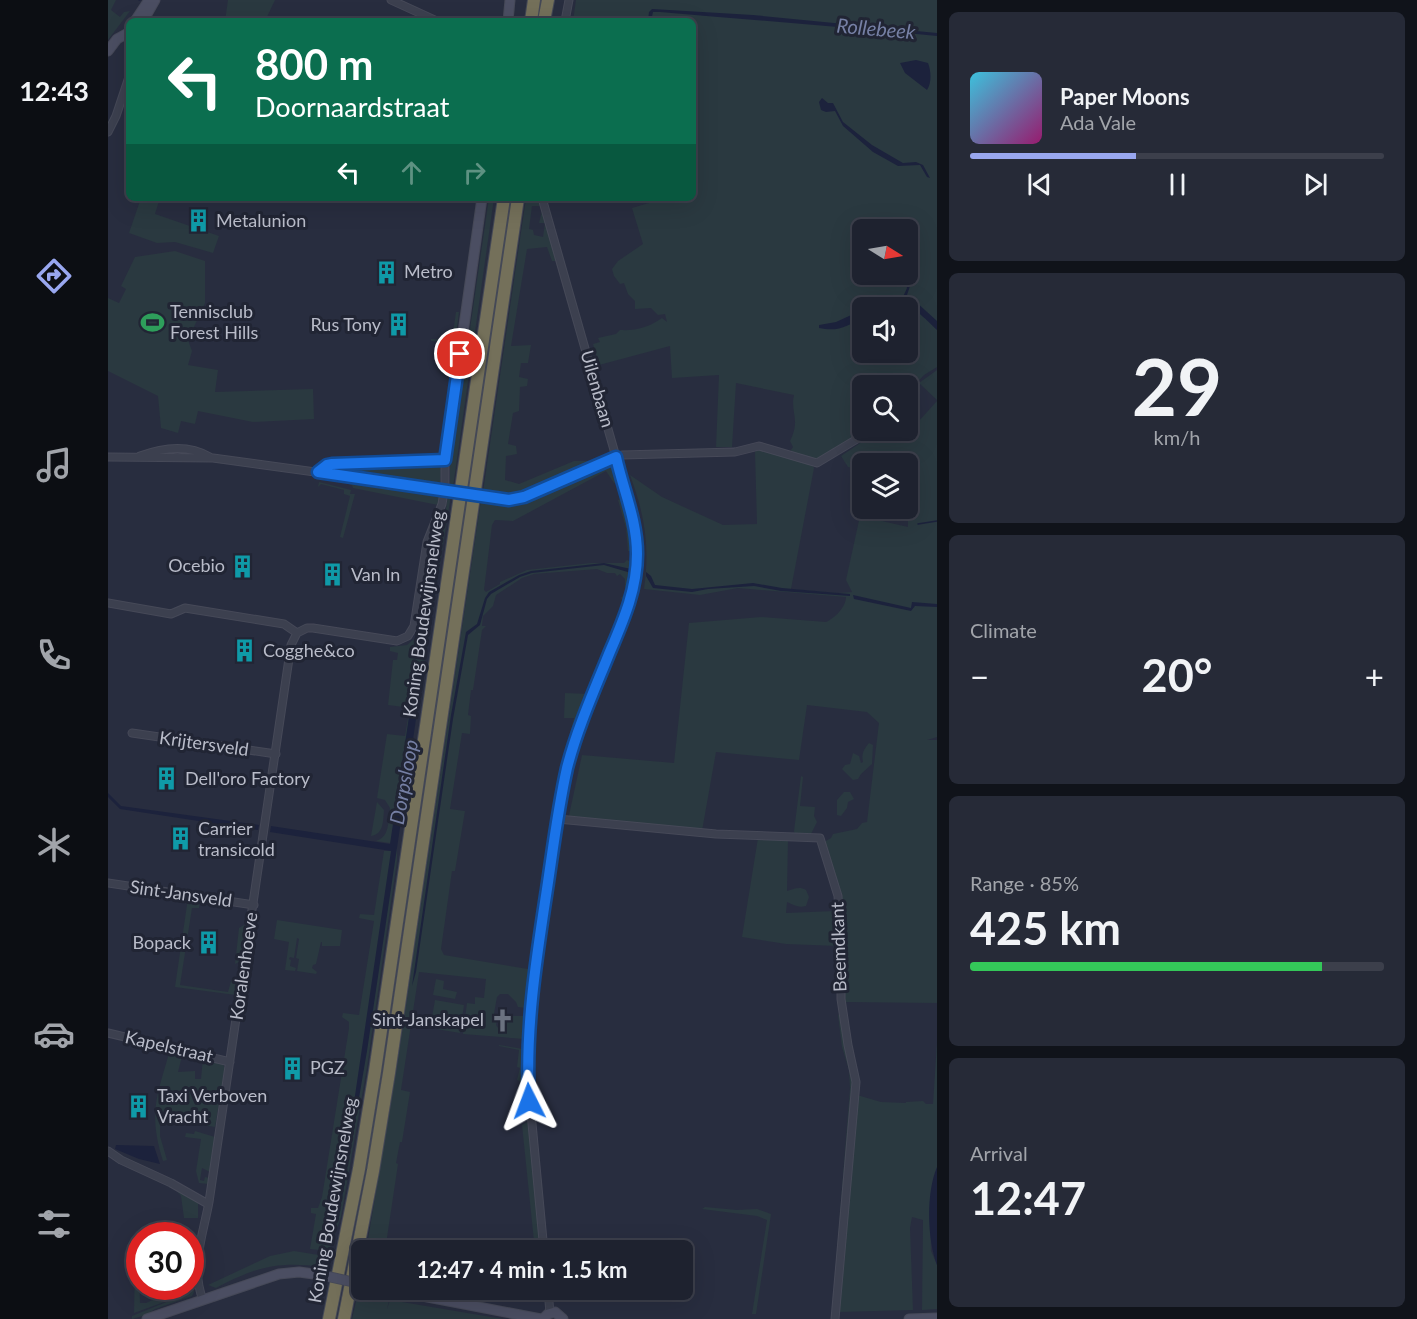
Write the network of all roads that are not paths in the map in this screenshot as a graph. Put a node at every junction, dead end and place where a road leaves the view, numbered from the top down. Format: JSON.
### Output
{"nodes":[{"id":1,"x":149,"y":0,"type":"edge"},
{"id":2,"x":155,"y":0,"type":"edge"},
{"id":3,"x":391,"y":0,"type":"edge"},
{"id":4,"x":510,"y":0,"type":"edge"},
{"id":5,"x":534,"y":0,"type":"edge"},
{"id":6,"x":548,"y":0,"type":"edge"},
{"id":7,"x":569,"y":0,"type":"edge"},
{"id":8,"x":136,"y":18,"type":"edge"},
{"id":9,"x":145,"y":18,"type":"edge"},
{"id":10,"x":430,"y":18,"type":"edge"},
{"id":11,"x":508,"y":18,"type":"edge"},
{"id":12,"x":531,"y":18,"type":"edge"},
{"id":13,"x":545,"y":18,"type":"edge"},
{"id":14,"x":566,"y":18,"type":"edge"},
{"id":15,"x":126,"y":35,"type":"edge"},
{"id":16,"x":108,"y":51,"type":"edge"},
{"id":17,"x":126,"y":86,"type":"edge"},
{"id":18,"x":108,"y":132,"type":"edge"},
{"id":19,"x":482,"y":201,"type":"edge"},
{"id":20,"x":504,"y":201,"type":"edge"},
{"id":21,"x":518,"y":201,"type":"edge"},
{"id":22,"x":543,"y":201,"type":"edge"},
{"id":23,"x":854,"y":441,"type":"edge"},
{"id":24,"x":108,"y":457,"type":"edge"},
{"id":25,"x":616,"y":457,"type":"junction"},
{"id":26,"x":445,"y":460,"type":"junction"},
{"id":27,"x":318,"y":472,"type":"junction"},
{"id":28,"x":108,"y":603,"type":"edge"},
{"id":29,"x":297,"y":633,"type":"junction"},
{"id":30,"x":132,"y":733,"type":"dead end"},
{"id":31,"x":276,"y":754,"type":"junction"},
{"id":32,"x":558,"y":819,"type":"junction"},
{"id":33,"x":108,"y":883,"type":"edge"},
{"id":34,"x":254,"y":905,"type":"junction"},
{"id":35,"x":108,"y":1033,"type":"edge"},
{"id":36,"x":230,"y":1062,"type":"junction"},
{"id":37,"x":108,"y":1151,"type":"edge"},
{"id":38,"x":208,"y":1204,"type":"junction"},
{"id":39,"x":204,"y":1224,"type":"edge"},
{"id":40,"x":543,"y":1240,"type":"edge"},
{"id":41,"x":351,"y":1282,"type":"edge"},
{"id":42,"x":203,"y":1300,"type":"edge"},
{"id":43,"x":204,"y":1300,"type":"edge"},
{"id":44,"x":449,"y":1300,"type":"edge"},
{"id":45,"x":547,"y":1300,"type":"edge"},
{"id":46,"x":545,"y":1317,"type":"edge"},
{"id":47,"x":937,"y":1318,"type":"edge"},
{"id":48,"x":147,"y":1319,"type":"edge"},
{"id":49,"x":329,"y":1319,"type":"edge"},
{"id":50,"x":344,"y":1319,"type":"edge"},
{"id":51,"x":563,"y":1319,"type":"edge"},
{"id":52,"x":835,"y":1319,"type":"edge"},
{"id":53,"x":909,"y":1319,"type":"edge"}],
"edges":[{"from":1,"to":8,"type":"street"},
{"from":2,"to":9,"type":"street"},
{"from":3,"to":10,"type":"street"},
{"from":4,"to":11,"type":"street"},
{"from":5,"to":12,"type":"highway"},
{"from":6,"to":13,"type":"highway"},
{"from":7,"to":14,"type":"street"},
{"from":15,"to":16,"type":"street"},
{"from":17,"to":18,"type":"street"},
{"from":19,"to":26,"type":"street"},
{"from":20,"to":49,"type":"highway","name":"Koning Boudewijnsnelweg"},
{"from":21,"to":50,"type":"highway","name":"Koning Boudewijnsnelweg"},
{"from":22,"to":25,"type":"street","name":"Uilenbaan"},
{"from":23,"to":25,"type":"street"},
{"from":24,"to":27,"type":"street"},
{"from":25,"to":27,"type":"street","bridge":true},
{"from":25,"to":32,"type":"street","name":"Uilenbaan"},
{"from":26,"to":27,"type":"street"},
{"from":26,"to":29,"type":"street"},
{"from":28,"to":29,"type":"street"},
{"from":29,"to":31,"type":"street","name":"Koralenhoeve"},
{"from":30,"to":31,"type":"street","name":"Krijtersveld"},
{"from":31,"to":34,"type":"street","name":"Koralenhoeve"},
{"from":32,"to":40,"type":"street","name":"Uilenbaan"},
{"from":32,"to":52,"type":"street","name":"Beemdkant"},
{"from":33,"to":34,"type":"street","name":"Sint-Jansveld"},
{"from":34,"to":36,"type":"street","name":"Koralenhoeve"},
{"from":35,"to":36,"type":"street","name":"Kapelstraat"},
{"from":36,"to":38,"type":"street","name":"Koralenhoeve"},
{"from":37,"to":38,"type":"street"},
{"from":38,"to":39,"type":"street","name":"Koralenhoeve"},
{"from":41,"to":43,"type":"street","bridge":true},
{"from":42,"to":48,"type":"street"},
{"from":44,"to":46,"type":"street"},
{"from":45,"to":46,"type":"street"},
{"from":46,"to":51,"type":"street"},
{"from":47,"to":53,"type":"street"}]}
